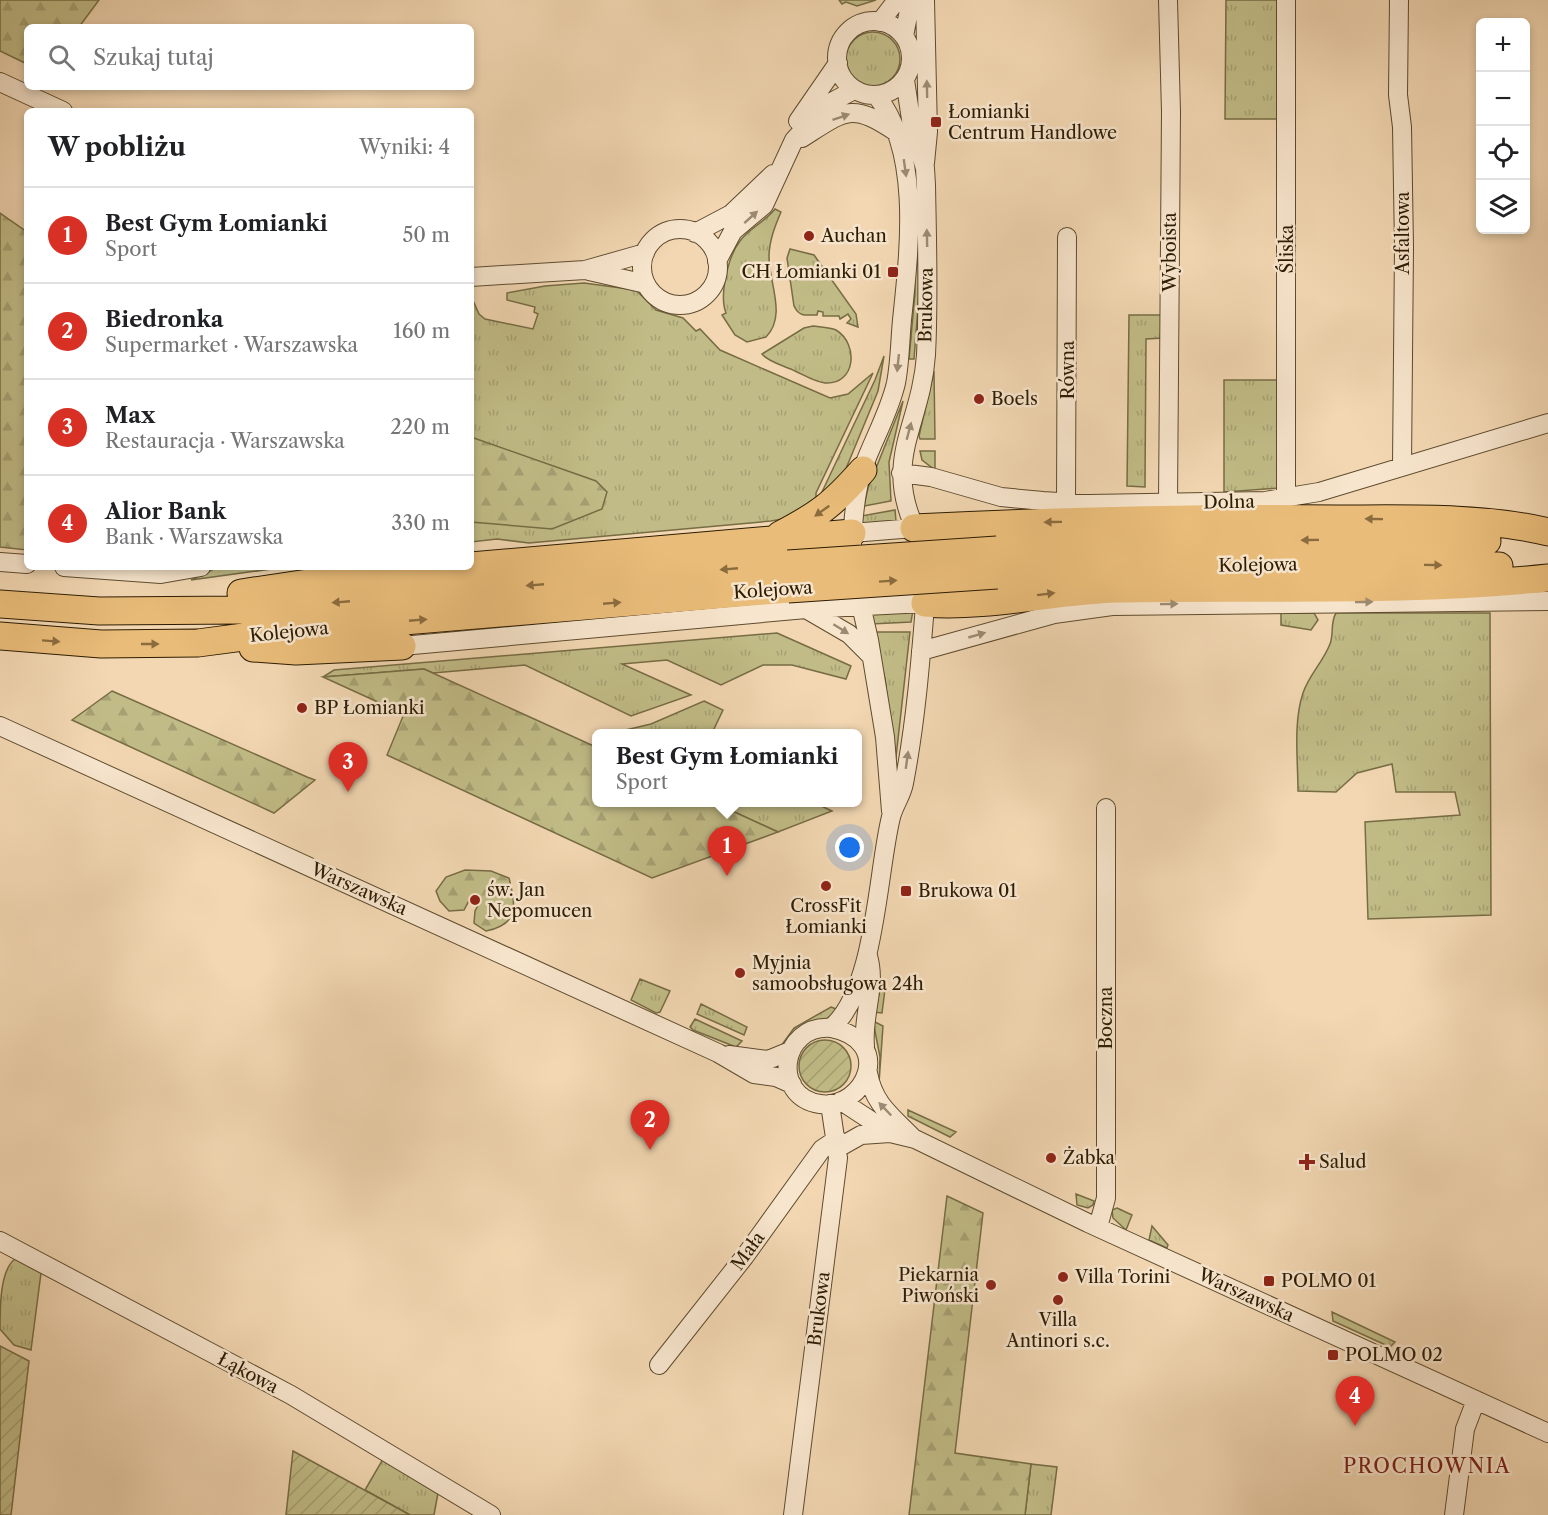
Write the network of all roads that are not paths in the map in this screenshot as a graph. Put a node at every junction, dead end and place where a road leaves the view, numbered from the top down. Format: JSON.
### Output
{"nodes":[{"id":1,"x":897,"y":0,"type":"edge"},
{"id":2,"x":911,"y":0,"type":"edge"},
{"id":3,"x":925,"y":0,"type":"edge"},
{"id":4,"x":1168,"y":0,"type":"edge"},
{"id":5,"x":1286,"y":0,"type":"edge"},
{"id":6,"x":1399,"y":0,"type":"edge"},
{"id":7,"x":880,"y":22,"type":"junction"},
{"id":8,"x":904,"y":36,"type":"junction"},
{"id":9,"x":838,"y":63,"type":"junction"},
{"id":10,"x":904,"y":80,"type":"junction"},
{"id":11,"x":0,"y":82,"type":"edge"},
{"id":12,"x":854,"y":90,"type":"junction"},
{"id":13,"x":876,"y":95,"type":"junction"},
{"id":14,"x":56,"y":108,"type":"edge"},
{"id":15,"x":896,"y":132,"type":"junction"},
{"id":16,"x":790,"y":145,"type":"junction"},
{"id":17,"x":779,"y":168,"type":"junction"},
{"id":18,"x":925,"y":168,"type":"junction"},
{"id":19,"x":695,"y":233,"type":"junction"},
{"id":20,"x":1067,"y":237,"type":"dead end"},
{"id":21,"x":645,"y":253,"type":"junction"},
{"id":22,"x":717,"y":261,"type":"junction"},
{"id":23,"x":585,"y":270,"type":"junction"},
{"id":24,"x":474,"y":277,"type":"edge"},
{"id":25,"x":646,"y":284,"type":"junction"},
{"id":26,"x":1548,"y":423,"type":"edge"},
{"id":27,"x":1402,"y":465,"type":"junction"},
{"id":28,"x":863,"y":470,"type":"junction"},
{"id":29,"x":901,"y":473,"type":"junction"},
{"id":30,"x":1286,"y":499,"type":"junction"},
{"id":31,"x":1066,"y":503,"type":"junction"},
{"id":32,"x":1167,"y":503,"type":"junction"},
{"id":33,"x":914,"y":528,"type":"junction"},
{"id":34,"x":1548,"y":532,"type":"edge"},
{"id":35,"x":852,"y":533,"type":"junction"},
{"id":36,"x":771,"y":539,"type":"junction"},
{"id":37,"x":1548,"y":542,"type":"edge"},
{"id":38,"x":0,"y":562,"type":"edge"},
{"id":39,"x":997,"y":562,"type":"junction"},
{"id":40,"x":24,"y":564,"type":"edge"},
{"id":41,"x":474,"y":566,"type":"edge"},
{"id":42,"x":1548,"y":566,"type":"edge"},
{"id":43,"x":105,"y":570,"type":"edge"},
{"id":44,"x":183,"y":570,"type":"edge"},
{"id":45,"x":432,"y":570,"type":"edge"},
{"id":46,"x":788,"y":576,"type":"junction"},
{"id":47,"x":1548,"y":578,"type":"edge"},
{"id":48,"x":0,"y":591,"type":"edge"},
{"id":49,"x":1548,"y":601,"type":"edge"},
{"id":50,"x":925,"y":603,"type":"junction"},
{"id":51,"x":0,"y":604,"type":"edge"},
{"id":52,"x":860,"y":605,"type":"junction"},
{"id":53,"x":807,"y":609,"type":"junction"},
{"id":54,"x":0,"y":636,"type":"edge"},
{"id":55,"x":198,"y":643,"type":"junction"},
{"id":56,"x":402,"y":645,"type":"joint"},
{"id":57,"x":921,"y":651,"type":"junction"},
{"id":58,"x":870,"y":655,"type":"junction"},
{"id":59,"x":2,"y":732,"type":"edge"},
{"id":60,"x":1106,"y":808,"type":"dead end"},
{"id":61,"x":892,"y":816,"type":"junction"},
{"id":62,"x":868,"y":955,"type":"junction"},
{"id":63,"x":831,"y":1028,"type":"junction"},
{"id":64,"x":865,"y":1046,"type":"junction"},
{"id":65,"x":790,"y":1051,"type":"junction"},
{"id":66,"x":718,"y":1053,"type":"junction"},
{"id":67,"x":868,"y":1073,"type":"junction"},
{"id":68,"x":792,"y":1084,"type":"junction"},
{"id":69,"x":835,"y":1103,"type":"junction"},
{"id":70,"x":890,"y":1133,"type":"junction"},
{"id":71,"x":914,"y":1139,"type":"junction"},
{"id":72,"x":837,"y":1144,"type":"junction"},
{"id":73,"x":1098,"y":1227,"type":"junction"},
{"id":74,"x":0,"y":1241,"type":"edge"},
{"id":75,"x":659,"y":1365,"type":"dead end"},
{"id":76,"x":1476,"y":1400,"type":"junction"},
{"id":77,"x":1548,"y":1433,"type":"edge"},
{"id":78,"x":491,"y":1515,"type":"edge"},
{"id":79,"x":793,"y":1515,"type":"edge"},
{"id":80,"x":1454,"y":1515,"type":"edge"}],
"edges":[{"from":1,"to":7,"type":"street"},
{"from":2,"to":8,"type":"street"},
{"from":18,"to":3,"type":"street","one_way":true},
{"from":4,"to":32,"type":"street","name":"Wyboista"},
{"from":5,"to":30,"type":"street","name":"Śliska"},
{"from":6,"to":27,"type":"street","name":"Asfaltowa"},
{"from":7,"to":8,"type":"street"},
{"from":7,"to":9,"type":"street"},
{"from":8,"to":10,"type":"street"},
{"from":9,"to":12,"type":"street"},
{"from":9,"to":16,"type":"street"},
{"from":10,"to":13,"type":"street"},
{"from":10,"to":18,"type":"street","name":"Brukowa"},
{"from":11,"to":14,"type":"street"},
{"from":12,"to":13,"type":"street"},
{"from":12,"to":16,"type":"street"},
{"from":13,"to":15,"type":"street","name":"Brukowa"},
{"from":16,"to":15,"type":"street","one_way":true},
{"from":15,"to":28,"type":"street","name":"Brukowa","one_way":true},
{"from":16,"to":17,"type":"street"},
{"from":17,"to":19,"type":"street"},
{"from":22,"to":17,"type":"street","one_way":true},
{"from":29,"to":18,"type":"street","name":"Brukowa","one_way":true},
{"from":19,"to":21,"type":"street"},
{"from":19,"to":22,"type":"street"},
{"from":20,"to":31,"type":"street","name":"Równa"},
{"from":21,"to":23,"type":"street"},
{"from":21,"to":25,"type":"street"},
{"from":22,"to":25,"type":"street"},
{"from":23,"to":24,"type":"street"},
{"from":23,"to":25,"type":"street"},
{"from":26,"to":27,"type":"street","name":"Dolna"},
{"from":27,"to":30,"type":"street","name":"Dolna"},
{"from":28,"to":35,"type":"street","name":"Brukowa"},
{"from":28,"to":36,"type":"highway","one_way":true},
{"from":29,"to":31,"type":"street","name":"Dolna"},
{"from":29,"to":33,"type":"street","name":"Brukowa"},
{"from":30,"to":32,"type":"street","name":"Dolna"},
{"from":31,"to":32,"type":"street","name":"Dolna"},
{"from":34,"to":33,"type":"highway","one_way":true},
{"from":33,"to":35,"type":"street"},
{"from":33,"to":50,"type":"street","name":"Brukowa"},
{"from":35,"to":36,"type":"highway"},
{"from":35,"to":52,"type":"street","name":"Brukowa"},
{"from":36,"to":41,"type":"highway"},
{"from":37,"to":39,"type":"highway","name":"Kolejowa","one_way":true},
{"from":38,"to":40,"type":"street"},
{"from":39,"to":42,"type":"highway","name":"Kolejowa","one_way":true},
{"from":39,"to":46,"type":"highway","name":"Kolejowa","bridge":true},
{"from":43,"to":44,"type":"street"},
{"from":45,"to":48,"type":"highway"},
{"from":46,"to":51,"type":"highway","name":"Kolejowa","one_way":true},
{"from":55,"to":46,"type":"highway","name":"Kolejowa","one_way":true},
{"from":50,"to":47,"type":"highway","one_way":true},
{"from":57,"to":49,"type":"street","one_way":true},
{"from":52,"to":50,"type":"street","one_way":true},
{"from":50,"to":57,"type":"street"},
{"from":52,"to":53,"type":"street"},
{"from":52,"to":58,"type":"street"},
{"from":53,"to":56,"type":"street"},
{"from":53,"to":58,"type":"street","one_way":true},
{"from":54,"to":55,"type":"highway","name":"Kolejowa","one_way":true},
{"from":55,"to":56,"type":"highway"},
{"from":61,"to":57,"type":"street","one_way":true},
{"from":58,"to":61,"type":"street"},
{"from":59,"to":66,"type":"street","name":"Warszawska"},
{"from":60,"to":73,"type":"street","name":"Boczna"},
{"from":61,"to":62,"type":"street"},
{"from":62,"to":63,"type":"street"},
{"from":62,"to":64,"type":"street"},
{"from":63,"to":64,"type":"street"},
{"from":63,"to":65,"type":"street"},
{"from":64,"to":67,"type":"street"},
{"from":65,"to":66,"type":"street","name":"Warszawska"},
{"from":65,"to":68,"type":"street"},
{"from":66,"to":68,"type":"street","name":"Warszawska"},
{"from":67,"to":69,"type":"street"},
{"from":71,"to":67,"type":"street","name":"Warszawska","one_way":true},
{"from":68,"to":69,"type":"street"},
{"from":69,"to":70,"type":"street","name":"Warszawska"},
{"from":69,"to":72,"type":"street","name":"Brukowa"},
{"from":70,"to":71,"type":"street","name":"Warszawska"},
{"from":70,"to":72,"type":"street","name":"Warszawska"},
{"from":71,"to":73,"type":"street","name":"Warszawska"},
{"from":72,"to":75,"type":"street","name":"Mała"},
{"from":72,"to":79,"type":"street","name":"Brukowa"},
{"from":73,"to":76,"type":"street","name":"Warszawska"},
{"from":74,"to":78,"type":"street","name":"Łąkowa"},
{"from":76,"to":77,"type":"street","name":"Warszawska"},
{"from":76,"to":80,"type":"street"}]}
